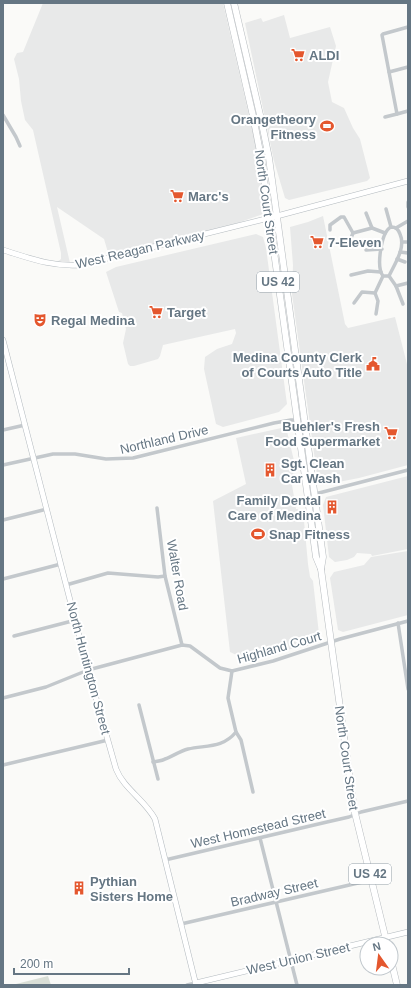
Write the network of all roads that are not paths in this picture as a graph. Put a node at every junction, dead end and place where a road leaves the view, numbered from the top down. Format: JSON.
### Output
{"nodes":[{"id":1,"x":226,"y":3,"type":"edge"},
{"id":2,"x":234,"y":3,"type":"edge"},
{"id":3,"x":408,"y":27,"type":"edge"},
{"id":4,"x":408,"y":67,"type":"edge"},
{"id":5,"x":389,"y":72,"type":"junction"},
{"id":6,"x":408,"y":112,"type":"edge"},
{"id":7,"x":397,"y":114,"type":"junction"},
{"id":8,"x":3,"y":115,"type":"edge"},
{"id":9,"x":385,"y":117,"type":"dead end"},
{"id":10,"x":20,"y":146,"type":"dead end"},
{"id":11,"x":408,"y":181,"type":"edge"},
{"id":12,"x":408,"y":202,"type":"edge"},
{"id":13,"x":408,"y":207,"type":"edge"},
{"id":14,"x":386,"y":209,"type":"dead end"},
{"id":15,"x":366,"y":213,"type":"dead end"},
{"id":16,"x":277,"y":216,"type":"junction"},
{"id":17,"x":269,"y":218,"type":"junction"},
{"id":18,"x":408,"y":221,"type":"edge"},
{"id":19,"x":391,"y":227,"type":"junction"},
{"id":20,"x":372,"y":228,"type":"junction"},
{"id":21,"x":396,"y":228,"type":"junction"},
{"id":22,"x":330,"y":230,"type":"dead end"},
{"id":23,"x":353,"y":233,"type":"junction"},
{"id":24,"x":385,"y":233,"type":"junction"},
{"id":25,"x":402,"y":242,"type":"junction"},
{"id":26,"x":408,"y":242,"type":"edge"},
{"id":27,"x":349,"y":243,"type":"dead end"},
{"id":28,"x":382,"y":249,"type":"junction"},
{"id":29,"x":3,"y":250,"type":"edge"},
{"id":30,"x":366,"y":250,"type":"dead end"},
{"id":31,"x":400,"y":252,"type":"junction"},
{"id":32,"x":408,"y":253,"type":"edge"},
{"id":33,"x":397,"y":259,"type":"junction"},
{"id":34,"x":406,"y":262,"type":"dead end"},
{"id":35,"x":351,"y":274,"type":"dead end"},
{"id":36,"x":382,"y":274,"type":"junction"},
{"id":37,"x":389,"y":276,"type":"junction"},
{"id":38,"x":408,"y":283,"type":"edge"},
{"id":39,"x":396,"y":286,"type":"junction"},
{"id":40,"x":375,"y":293,"type":"junction"},
{"id":41,"x":354,"y":303,"type":"dead end"},
{"id":42,"x":403,"y":304,"type":"dead end"},
{"id":43,"x":376,"y":314,"type":"dead end"},
{"id":44,"x":3,"y":340,"type":"edge"},
{"id":45,"x":5,"y":352,"type":"edge"},
{"id":46,"x":297,"y":420,"type":"junction"},
{"id":47,"x":305,"y":420,"type":"junction"},
{"id":48,"x":25,"y":425,"type":"junction"},
{"id":49,"x":3,"y":430,"type":"edge"},
{"id":50,"x":34,"y":458,"type":"junction"},
{"id":51,"x":3,"y":465,"type":"edge"},
{"id":52,"x":408,"y":470,"type":"edge"},
{"id":53,"x":315,"y":494,"type":"junction"},
{"id":54,"x":157,"y":508,"type":"dead end"},
{"id":55,"x":47,"y":509,"type":"junction"},
{"id":56,"x":3,"y":520,"type":"edge"},
{"id":57,"x":61,"y":564,"type":"junction"},
{"id":58,"x":321,"y":568,"type":"junction"},
{"id":59,"x":165,"y":576,"type":"junction"},
{"id":60,"x":3,"y":579,"type":"edge"},
{"id":61,"x":66,"y":585,"type":"junction"},
{"id":62,"x":76,"y":620,"type":"junction"},
{"id":63,"x":408,"y":621,"type":"edge"},
{"id":64,"x":398,"y":623,"type":"junction"},
{"id":65,"x":14,"y":636,"type":"dead end"},
{"id":66,"x":331,"y":642,"type":"junction"},
{"id":67,"x":182,"y":645,"type":"junction"},
{"id":68,"x":88,"y":670,"type":"junction"},
{"id":69,"x":232,"y":671,"type":"junction"},
{"id":70,"x":407,"y":679,"type":"edge"},
{"id":71,"x":408,"y":689,"type":"edge"},
{"id":72,"x":3,"y":698,"type":"edge"},
{"id":73,"x":140,"y":705,"type":"dead end"},
{"id":74,"x":236,"y":732,"type":"junction"},
{"id":75,"x":108,"y":740,"type":"junction"},
{"id":76,"x":153,"y":762,"type":"junction"},
{"id":77,"x":3,"y":765,"type":"edge"},
{"id":78,"x":158,"y":779,"type":"dead end"},
{"id":79,"x":253,"y":792,"type":"dead end"},
{"id":80,"x":408,"y":801,"type":"edge"},
{"id":81,"x":355,"y":814,"type":"junction"},
{"id":82,"x":260,"y":838,"type":"junction"},
{"id":83,"x":165,"y":860,"type":"junction"},
{"id":84,"x":371,"y":880,"type":"junction"},
{"id":85,"x":276,"y":902,"type":"junction"},
{"id":86,"x":181,"y":924,"type":"junction"},
{"id":87,"x":408,"y":932,"type":"edge"},
{"id":88,"x":385,"y":936,"type":"edge"},
{"id":89,"x":398,"y":936,"type":"edge"},
{"id":90,"x":359,"y":946,"type":"edge"},
{"id":91,"x":290,"y":960,"type":"junction"},
{"id":92,"x":196,"y":984,"type":"edge"},
{"id":93,"x":188,"y":985,"type":"edge"},
{"id":94,"x":297,"y":985,"type":"edge"}],
"edges":[{"from":1,"to":17,"type":"main road","name":"North Court Street","number":"US 42"},
{"from":2,"to":16,"type":"main road","name":"North Court Street","number":"US 42"},
{"from":3,"to":5,"type":"street"},
{"from":4,"to":5,"type":"street"},
{"from":5,"to":7,"type":"street"},
{"from":6,"to":7,"type":"street"},
{"from":7,"to":9,"type":"street"},
{"from":8,"to":10,"type":"street"},
{"from":11,"to":16,"type":"street","name":"West Reagan Parkway"},
{"from":12,"to":13,"type":"street"},
{"from":14,"to":19,"type":"street"},
{"from":15,"to":20,"type":"street"},
{"from":16,"to":17,"type":"street","name":"West Reagan Parkway"},
{"from":16,"to":47,"type":"main road","name":"North Court Street","number":"US 42"},
{"from":17,"to":29,"type":"street","name":"West Reagan Parkway"},
{"from":17,"to":46,"type":"main road","name":"North Court Street","number":"US 42"},
{"from":18,"to":21,"type":"street"},
{"from":19,"to":21,"type":"street"},
{"from":19,"to":24,"type":"street"},
{"from":20,"to":23,"type":"street"},
{"from":20,"to":24,"type":"street"},
{"from":21,"to":25,"type":"street"},
{"from":22,"to":23,"type":"street"},
{"from":23,"to":27,"type":"street"},
{"from":24,"to":28,"type":"street"},
{"from":25,"to":26,"type":"street"},
{"from":25,"to":31,"type":"street"},
{"from":28,"to":30,"type":"street"},
{"from":28,"to":36,"type":"street"},
{"from":31,"to":32,"type":"street"},
{"from":31,"to":33,"type":"street"},
{"from":33,"to":34,"type":"street"},
{"from":33,"to":37,"type":"street"},
{"from":35,"to":36,"type":"street"},
{"from":36,"to":37,"type":"street"},
{"from":36,"to":40,"type":"street"},
{"from":37,"to":39,"type":"street"},
{"from":38,"to":39,"type":"street"},
{"from":39,"to":42,"type":"street"},
{"from":40,"to":41,"type":"street"},
{"from":40,"to":43,"type":"street"},
{"from":44,"to":45,"type":"street","name":"North Huntington Street"},
{"from":45,"to":48,"type":"street","name":"North Huntington Street"},
{"from":46,"to":47,"type":"street","name":"Northland Drive"},
{"from":46,"to":50,"type":"street","name":"Northland Drive"},
{"from":46,"to":58,"type":"main road","name":"North Court Street","number":"US 42"},
{"from":47,"to":53,"type":"main road","name":"North Court Street","number":"US 42"},
{"from":48,"to":49,"type":"street"},
{"from":48,"to":50,"type":"street","name":"North Huntington Street"},
{"from":50,"to":51,"type":"street","name":"Northland Drive"},
{"from":50,"to":55,"type":"street","name":"North Huntington Street"},
{"from":52,"to":53,"type":"street"},
{"from":53,"to":58,"type":"main road","name":"North Court Street","number":"US 42"},
{"from":54,"to":59,"type":"street","name":"Walter Road"},
{"from":55,"to":56,"type":"street"},
{"from":55,"to":57,"type":"street","name":"North Huntington Street"},
{"from":57,"to":60,"type":"street"},
{"from":57,"to":61,"type":"street","name":"North Huntington Street"},
{"from":58,"to":66,"type":"main road","name":"North Court Street","number":"US 42"},
{"from":59,"to":61,"type":"street"},
{"from":59,"to":67,"type":"street","name":"Walter Road"},
{"from":61,"to":62,"type":"street","name":"North Huntington Street"},
{"from":62,"to":65,"type":"street"},
{"from":62,"to":68,"type":"street","name":"North Huntington Street"},
{"from":63,"to":64,"type":"street","name":"Highland Court"},
{"from":64,"to":66,"type":"street","name":"Highland Court"},
{"from":64,"to":70,"type":"street"},
{"from":66,"to":69,"type":"street","name":"Highland Court"},
{"from":66,"to":81,"type":"main road","name":"North Court Street","number":"US 42"},
{"from":67,"to":68,"type":"street"},
{"from":67,"to":69,"type":"street"},
{"from":68,"to":72,"type":"street"},
{"from":68,"to":75,"type":"street","name":"North Huntington Street"},
{"from":69,"to":74,"type":"street"},
{"from":70,"to":71,"type":"street"},
{"from":73,"to":76,"type":"street"},
{"from":74,"to":76,"type":"street"},
{"from":74,"to":79,"type":"street"},
{"from":75,"to":77,"type":"street"},
{"from":75,"to":83,"type":"street","name":"North Huntington Street"},
{"from":76,"to":78,"type":"street"},
{"from":80,"to":81,"type":"street","name":"West Homestead Street"},
{"from":81,"to":82,"type":"street","name":"West Homestead Street"},
{"from":81,"to":84,"type":"main road","name":"North Court Street","number":"US 42"},
{"from":82,"to":83,"type":"street","name":"West Homestead Street"},
{"from":82,"to":85,"type":"street"},
{"from":83,"to":86,"type":"street","name":"North Huntington Street"},
{"from":84,"to":85,"type":"street","name":"Bradway Street"},
{"from":84,"to":88,"type":"main road","name":"North Court Street","number":"US 42"},
{"from":85,"to":86,"type":"street","name":"Bradway Street"},
{"from":85,"to":91,"type":"street"},
{"from":86,"to":92,"type":"street","name":"North Huntington Street"},
{"from":87,"to":89,"type":"street","name":"West Union Street"},
{"from":90,"to":91,"type":"street","name":"West Union Street"},
{"from":91,"to":92,"type":"street","name":"West Union Street"},
{"from":91,"to":94,"type":"street"},
{"from":92,"to":93,"type":"street","name":"West Union Street"}]}
